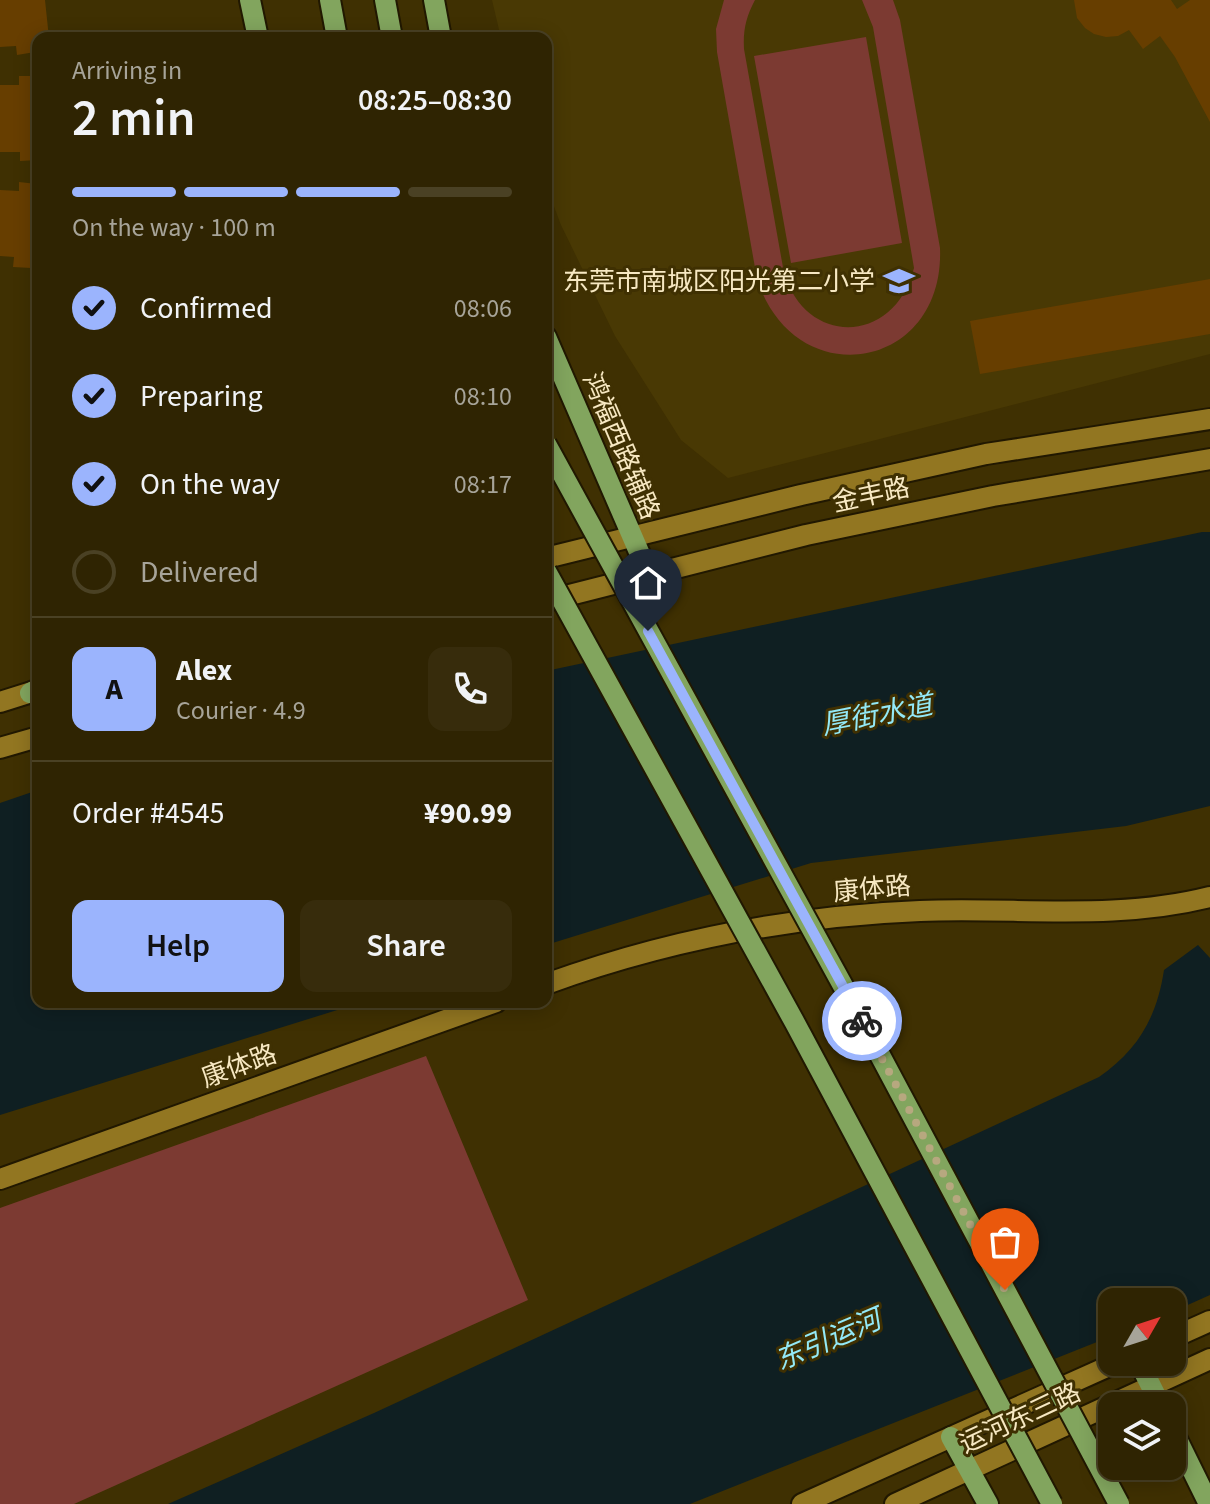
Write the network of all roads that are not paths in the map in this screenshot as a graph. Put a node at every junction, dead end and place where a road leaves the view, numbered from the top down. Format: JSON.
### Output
{"nodes":[{"id":1,"x":250,"y":0,"type":"edge"},
{"id":2,"x":330,"y":0,"type":"edge"},
{"id":3,"x":385,"y":0,"type":"edge"},
{"id":4,"x":434,"y":0,"type":"edge"},
{"id":5,"x":257,"y":32,"type":"edge"},
{"id":6,"x":336,"y":32,"type":"edge"},
{"id":7,"x":391,"y":32,"type":"edge"},
{"id":8,"x":440,"y":32,"type":"edge"},
{"id":9,"x":552,"y":351,"type":"edge"},
{"id":10,"x":1210,"y":419,"type":"edge"},
{"id":11,"x":552,"y":455,"type":"edge"},
{"id":12,"x":1210,"y":459,"type":"edge"},
{"id":13,"x":632,"y":537,"type":"junction"},
{"id":14,"x":552,"y":557,"type":"edge"},
{"id":15,"x":649,"y":575,"type":"junction"},
{"id":16,"x":552,"y":582,"type":"edge"},
{"id":17,"x":552,"y":599,"type":"edge"},
{"id":18,"x":32,"y":692,"type":"edge"},
{"id":19,"x":0,"y":702,"type":"edge"},
{"id":20,"x":32,"y":739,"type":"edge"},
{"id":21,"x":0,"y":748,"type":"edge"},
{"id":22,"x":1210,"y":897,"type":"edge"},
{"id":23,"x":552,"y":982,"type":"edge"},
{"id":24,"x":479,"y":1008,"type":"edge"},
{"id":25,"x":0,"y":1179,"type":"edge"},
{"id":26,"x":1210,"y":1321,"type":"edge"},
{"id":27,"x":1186,"y":1332,"type":"edge"},
{"id":28,"x":1210,"y":1359,"type":"edge"},
{"id":29,"x":1098,"y":1371,"type":"edge"},
{"id":30,"x":1146,"y":1376,"type":"edge"},
{"id":31,"x":1151,"y":1386,"type":"junction"},
{"id":32,"x":1154,"y":1392,"type":"edge"},
{"id":33,"x":951,"y":1437,"type":"junction"},
{"id":34,"x":1186,"y":1457,"type":"edge"},
{"id":35,"x":969,"y":1470,"type":"junction"},
{"id":36,"x":802,"y":1504,"type":"edge"},
{"id":37,"x":895,"y":1504,"type":"edge"},
{"id":38,"x":988,"y":1504,"type":"edge"},
{"id":39,"x":1052,"y":1504,"type":"edge"},
{"id":40,"x":1119,"y":1504,"type":"edge"},
{"id":41,"x":1209,"y":1504,"type":"edge"}],
"edges":[{"from":1,"to":5,"type":"main road"},
{"from":2,"to":6,"type":"main road"},
{"from":3,"to":7,"type":"main road"},
{"from":4,"to":8,"type":"main road"},
{"from":9,"to":13,"type":"main road","name":"鸿福西路辅路"},
{"from":10,"to":13,"type":"street","name":"金丰路"},
{"from":11,"to":40,"type":"main road","bridge":true},
{"from":12,"to":15,"type":"street","name":"金丰路"},
{"from":13,"to":14,"type":"street","name":"金丰路"},
{"from":13,"to":15,"type":"main road","name":"鸿福西路辅路"},
{"from":15,"to":17,"type":"street","name":"金丰路"},
{"from":16,"to":39,"type":"main road","bridge":true},
{"from":18,"to":19,"type":"street"},
{"from":20,"to":21,"type":"street"},
{"from":22,"to":23,"type":"street","name":"康体路"},
{"from":24,"to":25,"type":"street","name":"康体路"},
{"from":26,"to":27,"type":"street"},
{"from":28,"to":31,"type":"street","name":"运河东三路"},
{"from":29,"to":33,"type":"street","name":"运河东三路"},
{"from":30,"to":31,"type":"main road"},
{"from":31,"to":32,"type":"main road"},
{"from":31,"to":35,"type":"street","name":"运河东三路"},
{"from":33,"to":35,"type":"main road"},
{"from":33,"to":36,"type":"street","name":"运河东三路"},
{"from":34,"to":41,"type":"main road"},
{"from":35,"to":37,"type":"street","name":"运河东三路"},
{"from":35,"to":38,"type":"main road"}]}
